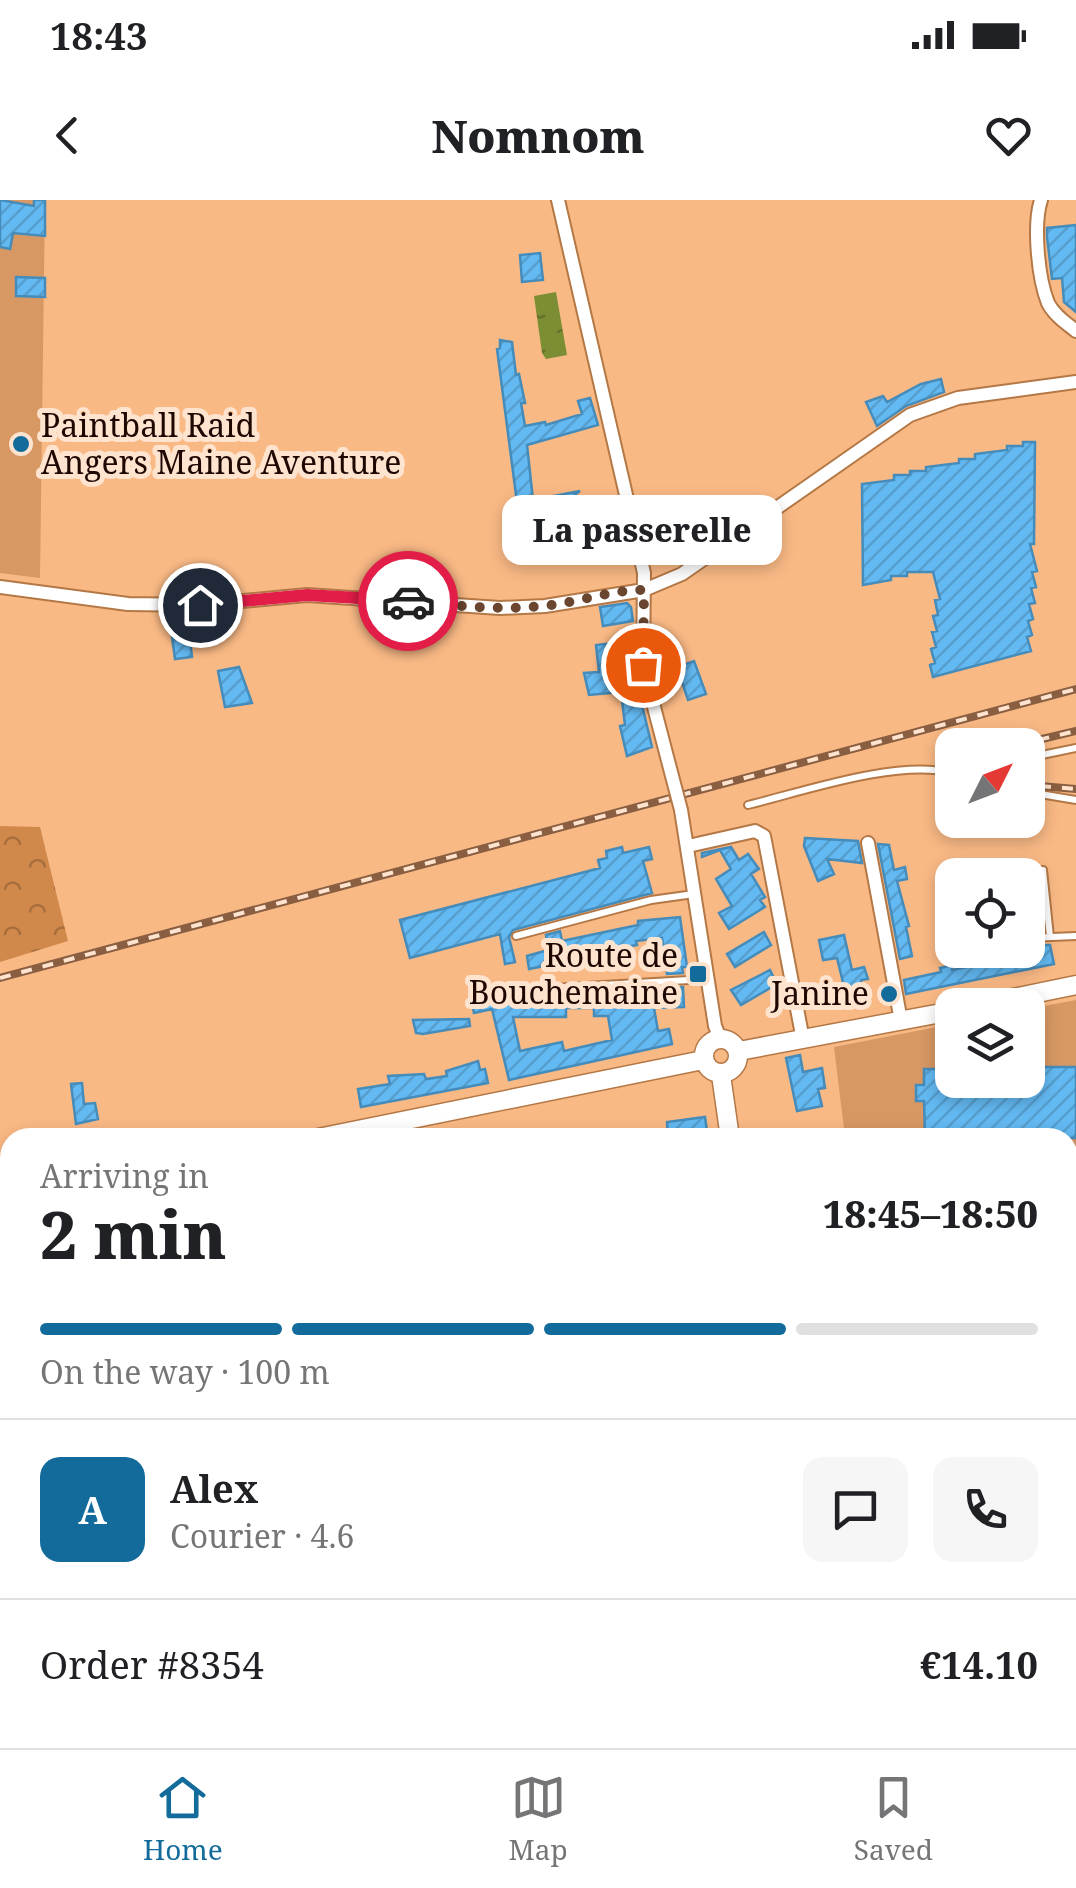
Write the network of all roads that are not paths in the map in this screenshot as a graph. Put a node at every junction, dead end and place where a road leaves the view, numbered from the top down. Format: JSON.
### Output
{"nodes":[{"id":1,"x":558,"y":200,"type":"edge"},
{"id":2,"x":1041,"y":200,"type":"edge"},
{"id":3,"x":1076,"y":331,"type":"edge"},
{"id":4,"x":1076,"y":382,"type":"edge"},
{"id":5,"x":0,"y":587,"type":"edge"},
{"id":6,"x":644,"y":590,"type":"junction"},
{"id":7,"x":1076,"y":748,"type":"edge"},
{"id":8,"x":1045,"y":754,"type":"edge"},
{"id":9,"x":935,"y":769,"type":"edge"},
{"id":10,"x":1045,"y":795,"type":"edge"},
{"id":11,"x":1076,"y":800,"type":"edge"},
{"id":12,"x":748,"y":805,"type":"dead end"},
{"id":13,"x":868,"y":844,"type":"dead end"},
{"id":14,"x":688,"y":846,"type":"junction"},
{"id":15,"x":1045,"y":889,"type":"edge"},
{"id":16,"x":695,"y":894,"type":"junction"},
{"id":17,"x":516,"y":936,"type":"dead end"},
{"id":18,"x":1076,"y":936,"type":"edge"},
{"id":19,"x":1045,"y":937,"type":"edge"},
{"id":20,"x":1050,"y":937,"type":"junction"},
{"id":21,"x":707,"y":979,"type":"junction"},
{"id":22,"x":1076,"y":985,"type":"edge"},
{"id":23,"x":552,"y":988,"type":"dead end"},
{"id":24,"x":1045,"y":991,"type":"edge"},
{"id":25,"x":935,"y":1014,"type":"edge"},
{"id":26,"x":902,"y":1021,"type":"junction"},
{"id":27,"x":720,"y":1038,"type":"junction"},
{"id":28,"x":803,"y":1040,"type":"junction"},
{"id":29,"x":740,"y":1051,"type":"junction"},
{"id":30,"x":703,"y":1060,"type":"junction"},
{"id":31,"x":721,"y":1075,"type":"junction"},
{"id":32,"x":367,"y":1128,"type":"edge"},
{"id":33,"x":729,"y":1128,"type":"edge"}],
"edges":[{"from":1,"to":6,"type":"street"},
{"from":2,"to":3,"type":"street"},
{"from":4,"to":6,"type":"street"},
{"from":5,"to":6,"type":"street"},
{"from":6,"to":14,"type":"street","bridge":true},
{"from":7,"to":8,"type":"lane"},
{"from":9,"to":12,"type":"lane"},
{"from":10,"to":11,"type":"lane"},
{"from":13,"to":26,"type":"street"},
{"from":14,"to":16,"type":"street"},
{"from":14,"to":28,"type":"street"},
{"from":15,"to":20,"type":"lane"},
{"from":16,"to":17,"type":"lane"},
{"from":16,"to":21,"type":"street"},
{"from":18,"to":20,"type":"lane"},
{"from":19,"to":20,"type":"lane"},
{"from":21,"to":23,"type":"lane"},
{"from":21,"to":27,"type":"street"},
{"from":22,"to":24,"type":"street"},
{"from":25,"to":26,"type":"street"},
{"from":26,"to":28,"type":"street"},
{"from":27,"to":29,"type":"street"},
{"from":27,"to":30,"type":"street"},
{"from":28,"to":29,"type":"street"},
{"from":29,"to":31,"type":"street"},
{"from":30,"to":31,"type":"street"},
{"from":30,"to":32,"type":"street"},
{"from":31,"to":33,"type":"street"}]}
